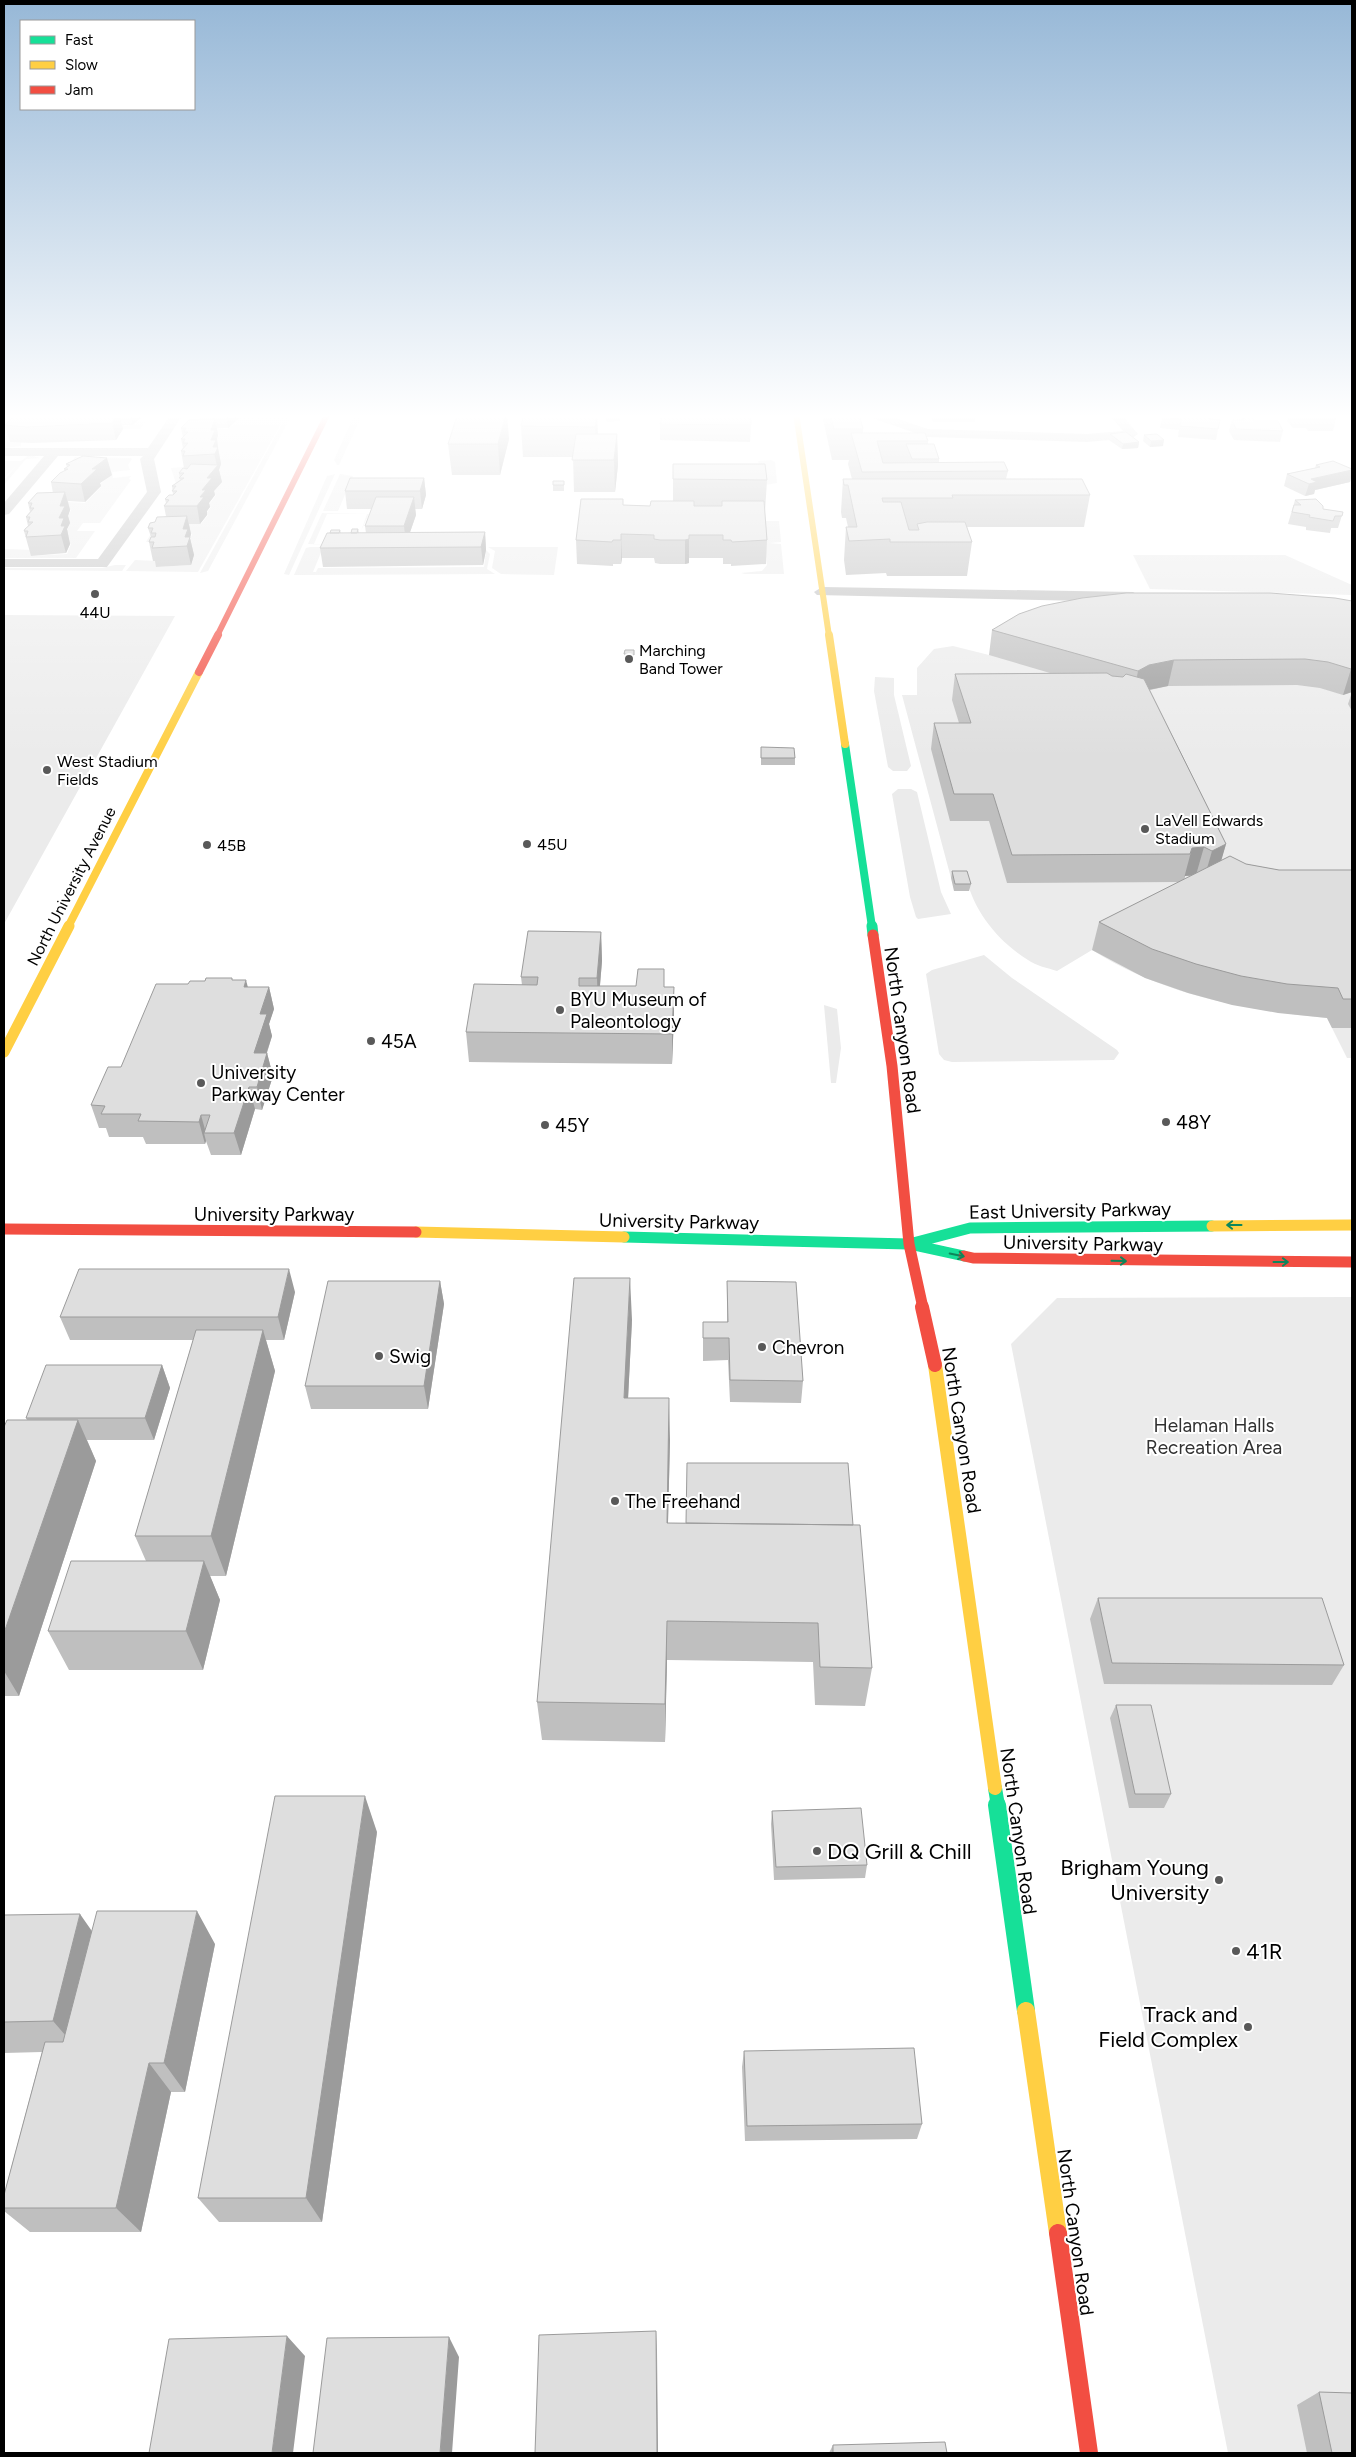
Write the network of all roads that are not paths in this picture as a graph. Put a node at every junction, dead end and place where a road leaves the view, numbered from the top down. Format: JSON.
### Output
{"nodes":[{"id":1,"x":128,"y":528,"type":"edge"},
{"id":2,"x":272,"y":528,"type":"edge"},
{"id":3,"x":813,"y":528,"type":"edge"},
{"id":4,"x":4,"y":563,"type":"edge"},
{"id":5,"x":822,"y":592,"type":"junction"},
{"id":6,"x":1150,"y":597,"type":"edge"},
{"id":7,"x":4,"y":1052,"type":"edge"},
{"id":8,"x":1352,"y":1225,"type":"edge"},
{"id":9,"x":4,"y":1229,"type":"edge"},
{"id":10,"x":909,"y":1244,"type":"junction"},
{"id":11,"x":1352,"y":1262,"type":"edge"},
{"id":12,"x":1089,"y":2453,"type":"edge"}],
"edges":[{"from":1,"to":4,"type":"street"},
{"from":2,"to":7,"type":"main road","name":"North University Avenue"},
{"from":3,"to":5,"type":"main road","name":"North Canyon Road"},
{"from":5,"to":6,"type":"street"},
{"from":5,"to":10,"type":"main road","name":"North Canyon Road"},
{"from":8,"to":10,"type":"main road","name":"East University Parkway","one_way":true},
{"from":9,"to":10,"type":"main road","name":"University Parkway"},
{"from":10,"to":11,"type":"main road","name":"University Parkway","one_way":true},
{"from":10,"to":12,"type":"main road","name":"North Canyon Road"}]}
